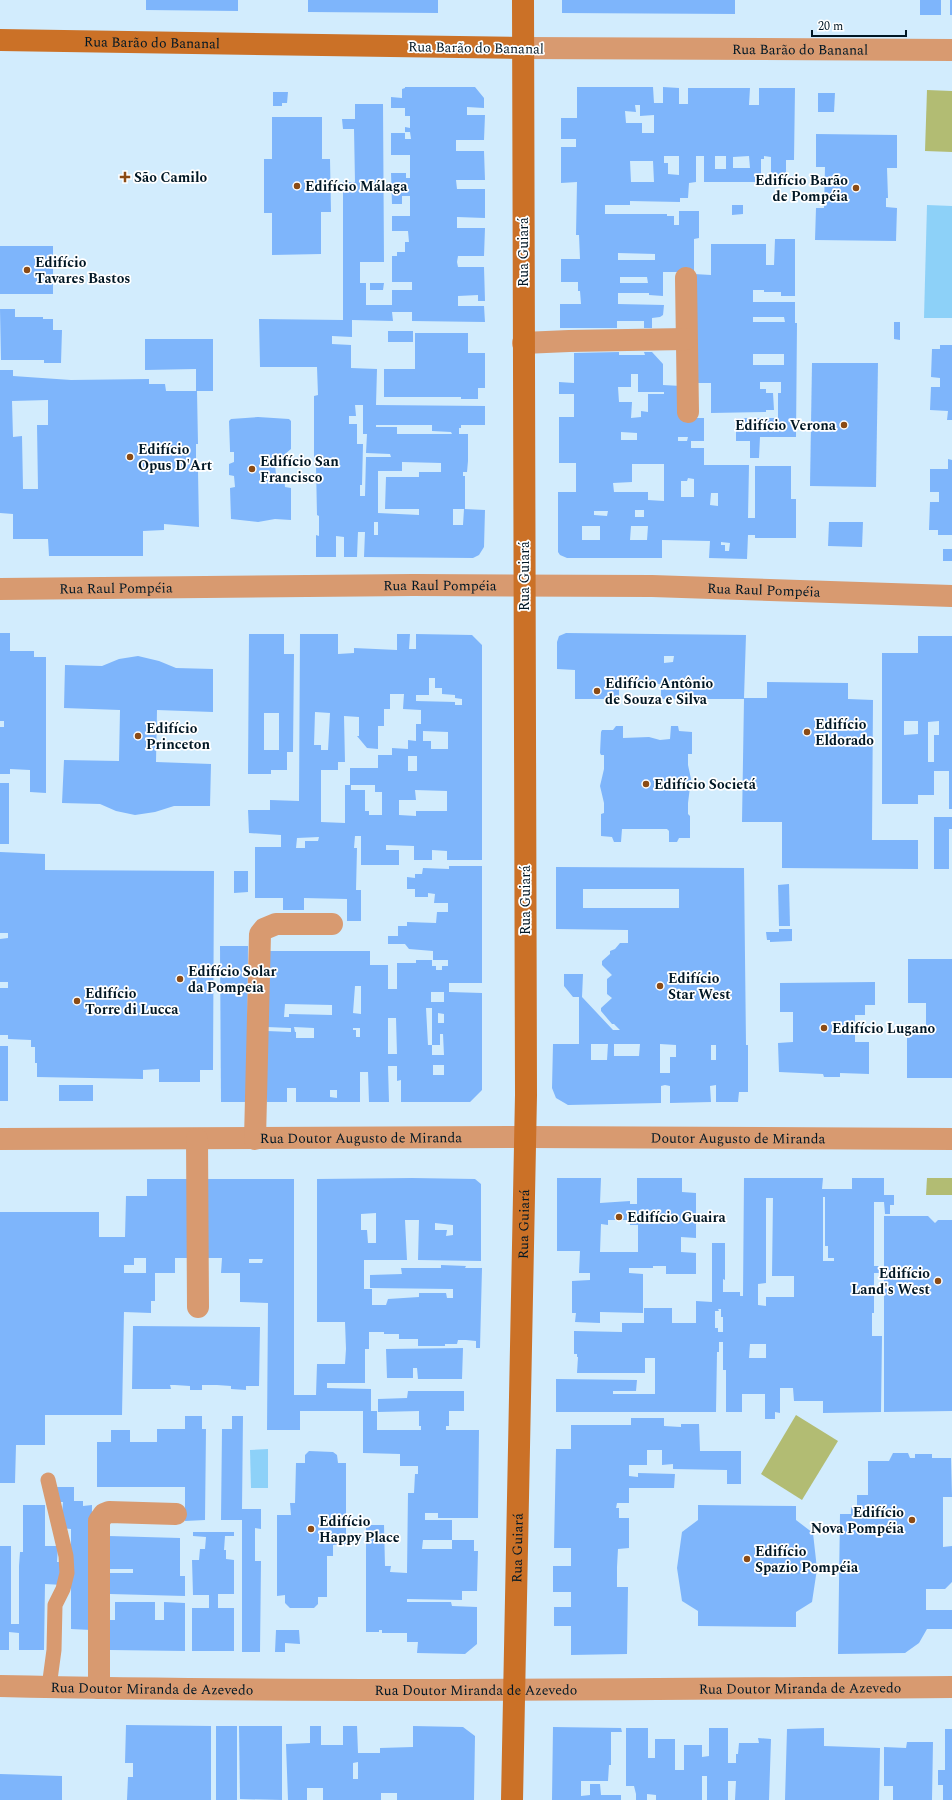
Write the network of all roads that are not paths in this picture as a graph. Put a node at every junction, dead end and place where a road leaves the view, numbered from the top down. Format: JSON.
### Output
{"nodes":[{"id":1,"x":523,"y":0,"type":"edge"},
{"id":2,"x":0,"y":40,"type":"edge"},
{"id":3,"x":523,"y":48,"type":"junction"},
{"id":4,"x":952,"y":50,"type":"edge"},
{"id":5,"x":686,"y":278,"type":"dead end"},
{"id":6,"x":686,"y":339,"type":"junction"},
{"id":7,"x":523,"y":343,"type":"junction"},
{"id":8,"x":688,"y":412,"type":"dead end"},
{"id":9,"x":524,"y":586,"type":"junction"},
{"id":10,"x":0,"y":589,"type":"edge"},
{"id":11,"x":952,"y":596,"type":"edge"},
{"id":12,"x":332,"y":924,"type":"dead end"},
{"id":13,"x":524,"y":1137,"type":"junction"},
{"id":14,"x":0,"y":1139,"type":"edge"},
{"id":15,"x":198,"y":1139,"type":"junction"},
{"id":16,"x":256,"y":1139,"type":"junction"},
{"id":17,"x":952,"y":1139,"type":"edge"},
{"id":18,"x":198,"y":1307,"type":"dead end"},
{"id":19,"x":48,"y":1480,"type":"dead end"},
{"id":20,"x":176,"y":1514,"type":"dead end"},
{"id":21,"x":0,"y":1686,"type":"edge"},
{"id":22,"x":49,"y":1687,"type":"junction"},
{"id":23,"x":952,"y":1687,"type":"edge"},
{"id":24,"x":99,"y":1688,"type":"junction"},
{"id":25,"x":514,"y":1690,"type":"junction"},
{"id":26,"x":512,"y":1800,"type":"edge"}],
"edges":[{"from":1,"to":3,"type":"street","name":"Rua Guiará"},
{"from":2,"to":3,"type":"street","name":"Rua Barão do Bananal"},
{"from":3,"to":4,"type":"street","name":"Rua Barão do Bananal"},
{"from":3,"to":7,"type":"street","name":"Rua Guiará"},
{"from":5,"to":6,"type":"street"},
{"from":6,"to":7,"type":"street"},
{"from":6,"to":8,"type":"street"},
{"from":7,"to":9,"type":"street","name":"Rua Guiará"},
{"from":9,"to":10,"type":"street","name":"Rua Raul Pompéia"},
{"from":9,"to":11,"type":"street","name":"Rua Raul Pompéia"},
{"from":9,"to":13,"type":"street","name":"Rua Guiará"},
{"from":12,"to":16,"type":"street"},
{"from":13,"to":16,"type":"street","name":"Rua Doutor Augusto de Miranda"},
{"from":13,"to":17,"type":"street","name":"Doutor Augusto de Miranda"},
{"from":13,"to":25,"type":"street","name":"Rua Guiará"},
{"from":14,"to":15,"type":"street","name":"Rua Doutor Augusto de Miranda"},
{"from":15,"to":16,"type":"street","name":"Rua Doutor Augusto de Miranda"},
{"from":15,"to":18,"type":"street"},
{"from":19,"to":22,"type":"lane"},
{"from":20,"to":24,"type":"street"},
{"from":21,"to":22,"type":"street","name":"Rua Doutor Miranda de Azevedo"},
{"from":22,"to":24,"type":"street","name":"Rua Doutor Miranda de Azevedo"},
{"from":23,"to":25,"type":"street","name":"Rua Doutor Miranda de Azevedo"},
{"from":24,"to":25,"type":"street","name":"Rua Doutor Miranda de Azevedo"},
{"from":25,"to":26,"type":"street","name":"Rua Guiará"}]}
